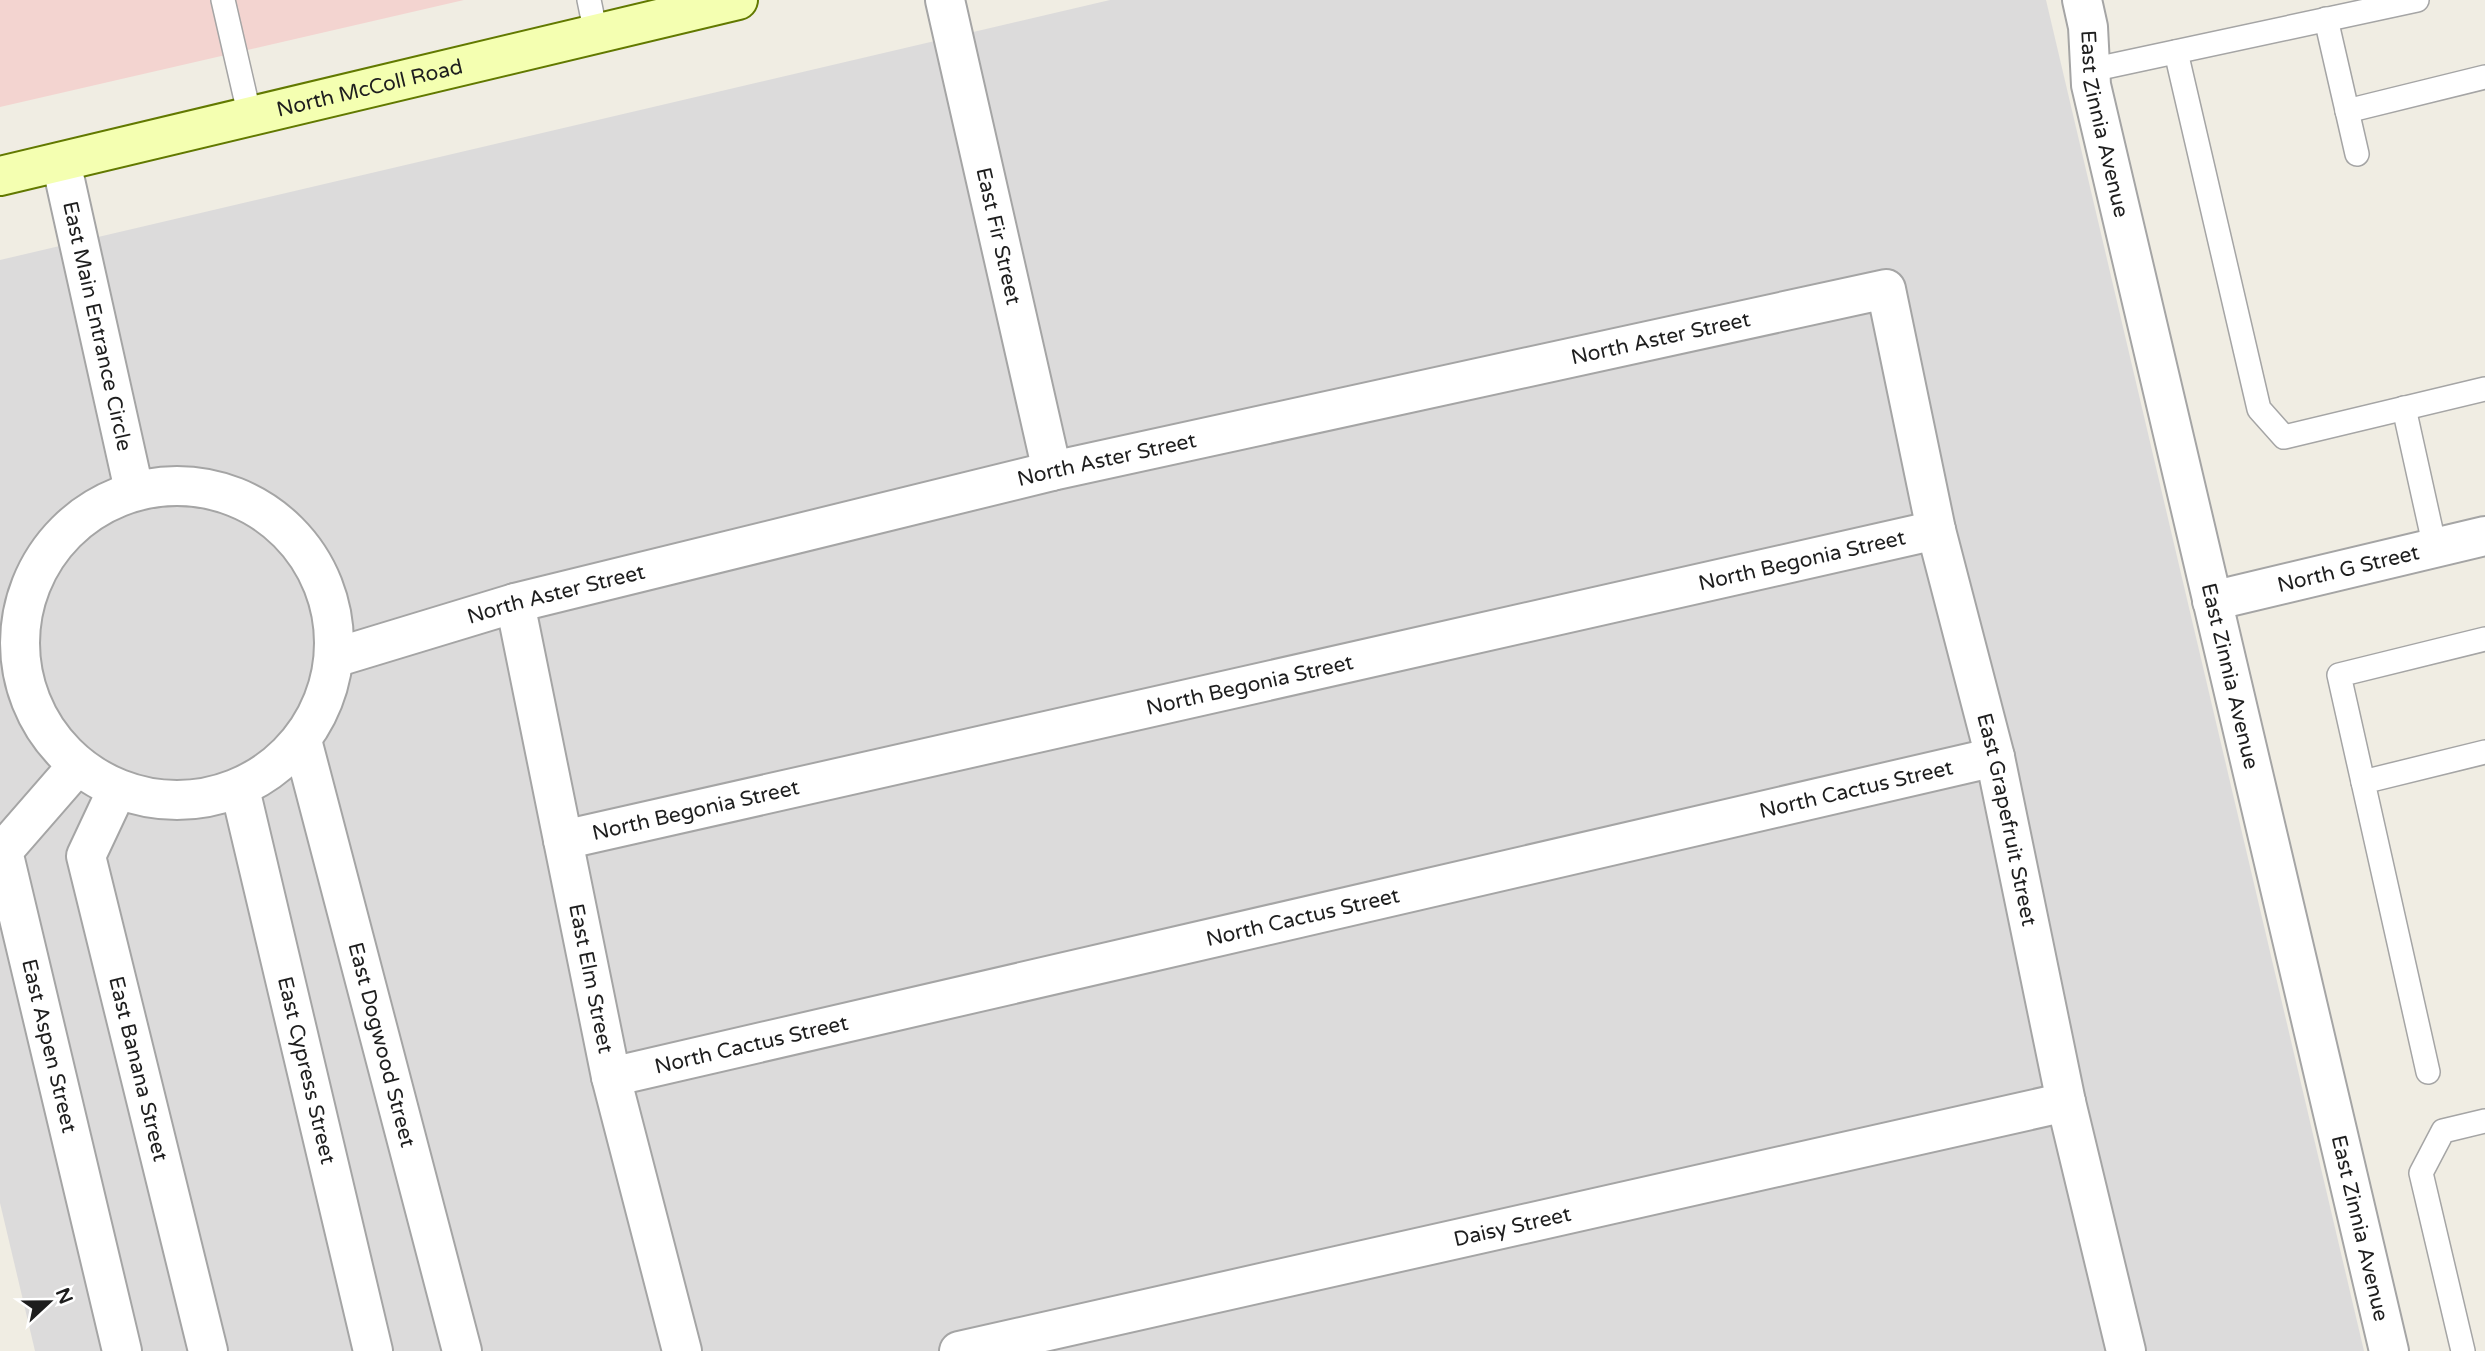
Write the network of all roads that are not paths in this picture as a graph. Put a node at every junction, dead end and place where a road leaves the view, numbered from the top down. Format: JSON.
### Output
{"nodes":[{"id":1,"x":223,"y":0,"type":"edge"},
{"id":2,"x":738,"y":0,"type":"edge"},
{"id":3,"x":945,"y":0,"type":"edge"},
{"id":4,"x":2082,"y":0,"type":"edge"},
{"id":5,"x":2417,"y":0,"type":"edge"},
{"id":6,"x":593,"y":17,"type":"edge"},
{"id":7,"x":2326,"y":19,"type":"junction"},
{"id":8,"x":2176,"y":52,"type":"junction"},
{"id":9,"x":2091,"y":70,"type":"junction"},
{"id":10,"x":2485,"y":76,"type":"edge"},
{"id":11,"x":2347,"y":111,"type":"junction"},
{"id":12,"x":250,"y":117,"type":"junction"},
{"id":13,"x":2357,"y":154,"type":"dead end"},
{"id":14,"x":61,"y":162,"type":"junction"},
{"id":15,"x":0,"y":176,"type":"edge"},
{"id":16,"x":1886,"y":289,"type":"joint"},
{"id":17,"x":2485,"y":389,"type":"edge"},
{"id":18,"x":2404,"y":408,"type":"junction"},
{"id":19,"x":1052,"y":471,"type":"junction"},
{"id":20,"x":134,"y":489,"type":"junction"},
{"id":21,"x":1936,"y":530,"type":"junction"},
{"id":22,"x":2485,"y":536,"type":"edge"},
{"id":23,"x":2435,"y":548,"type":"junction"},
{"id":24,"x":2212,"y":601,"type":"junction"},
{"id":25,"x":515,"y":603,"type":"junction"},
{"id":26,"x":2485,"y":639,"type":"edge"},
{"id":27,"x":334,"y":659,"type":"junction"},
{"id":28,"x":302,"y":740,"type":"junction"},
{"id":29,"x":2485,"y":752,"type":"edge"},
{"id":30,"x":1995,"y":757,"type":"junction"},
{"id":31,"x":77,"y":766,"type":"junction"},
{"id":32,"x":2363,"y":782,"type":"junction"},
{"id":33,"x":240,"y":789,"type":"junction"},
{"id":34,"x":117,"y":790,"type":"junction"},
{"id":35,"x":563,"y":840,"type":"junction"},
{"id":36,"x":2428,"y":1072,"type":"dead end"},
{"id":37,"x":611,"y":1077,"type":"junction"},
{"id":38,"x":2066,"y":1102,"type":"junction"},
{"id":39,"x":2485,"y":1121,"type":"edge"},
{"id":40,"x":122,"y":1351,"type":"edge"},
{"id":41,"x":208,"y":1351,"type":"edge"},
{"id":42,"x":373,"y":1351,"type":"edge"},
{"id":43,"x":462,"y":1351,"type":"edge"},
{"id":44,"x":682,"y":1351,"type":"edge"},
{"id":45,"x":959,"y":1351,"type":"edge"},
{"id":46,"x":2126,"y":1351,"type":"edge"},
{"id":47,"x":2389,"y":1351,"type":"edge"},
{"id":48,"x":2463,"y":1351,"type":"edge"}],
"edges":[{"from":1,"to":12,"type":"lane"},
{"from":2,"to":6,"type":"main road","name":"North McColl Road"},
{"from":3,"to":19,"type":"street","name":"East Fir Street"},
{"from":4,"to":9,"type":"street","name":"East Zinnia Avenue"},
{"from":5,"to":7,"type":"lane"},
{"from":6,"to":12,"type":"main road","name":"North McColl Road"},
{"from":7,"to":8,"type":"lane"},
{"from":7,"to":11,"type":"lane"},
{"from":8,"to":9,"type":"lane"},
{"from":8,"to":18,"type":"lane"},
{"from":9,"to":24,"type":"street","name":"East Zinnia Avenue"},
{"from":10,"to":11,"type":"lane"},
{"from":11,"to":13,"type":"lane"},
{"from":12,"to":14,"type":"main road","name":"North McColl Road"},
{"from":14,"to":15,"type":"main road","name":"North McColl Road"},
{"from":14,"to":20,"type":"street","name":"East Main Entrance Circle"},
{"from":16,"to":19,"type":"street","name":"North Aster Street"},
{"from":16,"to":21,"type":"street","name":"East Grapefruit Street"},
{"from":17,"to":18,"type":"lane"},
{"from":18,"to":23,"type":"lane"},
{"from":19,"to":25,"type":"street","name":"North Aster Street"},
{"from":20,"to":27,"type":"street"},
{"from":20,"to":31,"type":"street"},
{"from":21,"to":30,"type":"street","name":"East Grapefruit Street"},
{"from":21,"to":35,"type":"street","name":"North Begonia Street"},
{"from":22,"to":23,"type":"street","name":"North G Street"},
{"from":23,"to":24,"type":"street","name":"North G Street"},
{"from":24,"to":47,"type":"street","name":"East Zinnia Avenue"},
{"from":25,"to":27,"type":"street","name":"North Aster Street"},
{"from":25,"to":35,"type":"street","name":"East Elm Street"},
{"from":26,"to":32,"type":"lane"},
{"from":27,"to":28,"type":"street"},
{"from":28,"to":33,"type":"street"},
{"from":28,"to":43,"type":"street","name":"East Dogwood Street"},
{"from":29,"to":32,"type":"lane"},
{"from":30,"to":37,"type":"street","name":"North Cactus Street"},
{"from":30,"to":38,"type":"street","name":"East Grapefruit Street"},
{"from":31,"to":34,"type":"street"},
{"from":31,"to":40,"type":"street","name":"East Aspen Street"},
{"from":32,"to":36,"type":"lane"},
{"from":33,"to":34,"type":"street"},
{"from":33,"to":42,"type":"street","name":"East Cypress Street"},
{"from":34,"to":41,"type":"street","name":"East Banana Street"},
{"from":35,"to":37,"type":"street","name":"East Elm Street"},
{"from":37,"to":44,"type":"street","name":"East Elm Street"},
{"from":38,"to":45,"type":"street","name":"Daisy Street"},
{"from":38,"to":46,"type":"street","name":"East Grapefruit Street"},
{"from":39,"to":48,"type":"lane"}]}
